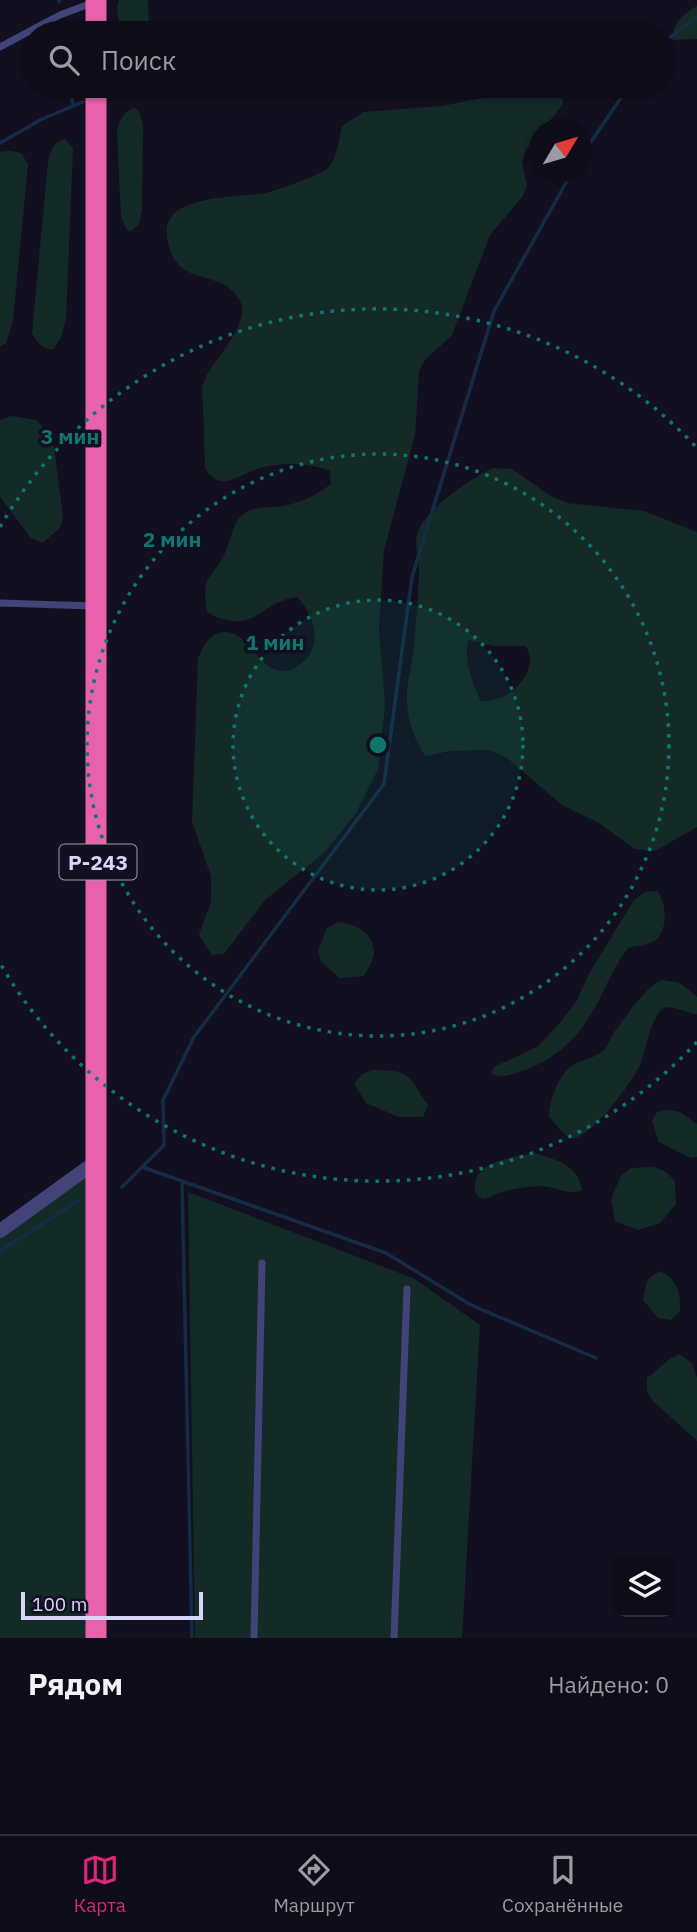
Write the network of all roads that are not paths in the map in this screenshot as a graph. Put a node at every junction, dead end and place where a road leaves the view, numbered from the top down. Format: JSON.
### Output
{"nodes":[{"id":1,"x":96,"y":1,"type":"edge"},
{"id":2,"x":49,"y":21,"type":"edge"},
{"id":3,"x":96,"y":21,"type":"edge"},
{"id":4,"x":21,"y":36,"type":"edge"},
{"id":5,"x":0,"y":47,"type":"edge"},
{"id":6,"x":96,"y":98,"type":"edge"},
{"id":7,"x":0,"y":603,"type":"edge"},
{"id":8,"x":98,"y":607,"type":"junction"},
{"id":9,"x":97,"y":1161,"type":"junction"},
{"id":10,"x":0,"y":1231,"type":"edge"},
{"id":11,"x":262,"y":1262,"type":"dead end"},
{"id":12,"x":407,"y":1289,"type":"dead end"},
{"id":13,"x":96,"y":1638,"type":"edge"},
{"id":14,"x":254,"y":1638,"type":"edge"},
{"id":15,"x":394,"y":1638,"type":"edge"}],
"edges":[{"from":1,"to":2,"type":"lane"},
{"from":1,"to":3,"type":"highway"},
{"from":4,"to":5,"type":"lane"},
{"from":6,"to":8,"type":"highway","number":"Р-243"},
{"from":7,"to":8,"type":"lane"},
{"from":8,"to":9,"type":"highway","number":"Р-243"},
{"from":9,"to":10,"type":"street"},
{"from":9,"to":13,"type":"highway","number":"Р-243"},
{"from":11,"to":14,"type":"lane"},
{"from":12,"to":15,"type":"lane"}]}
